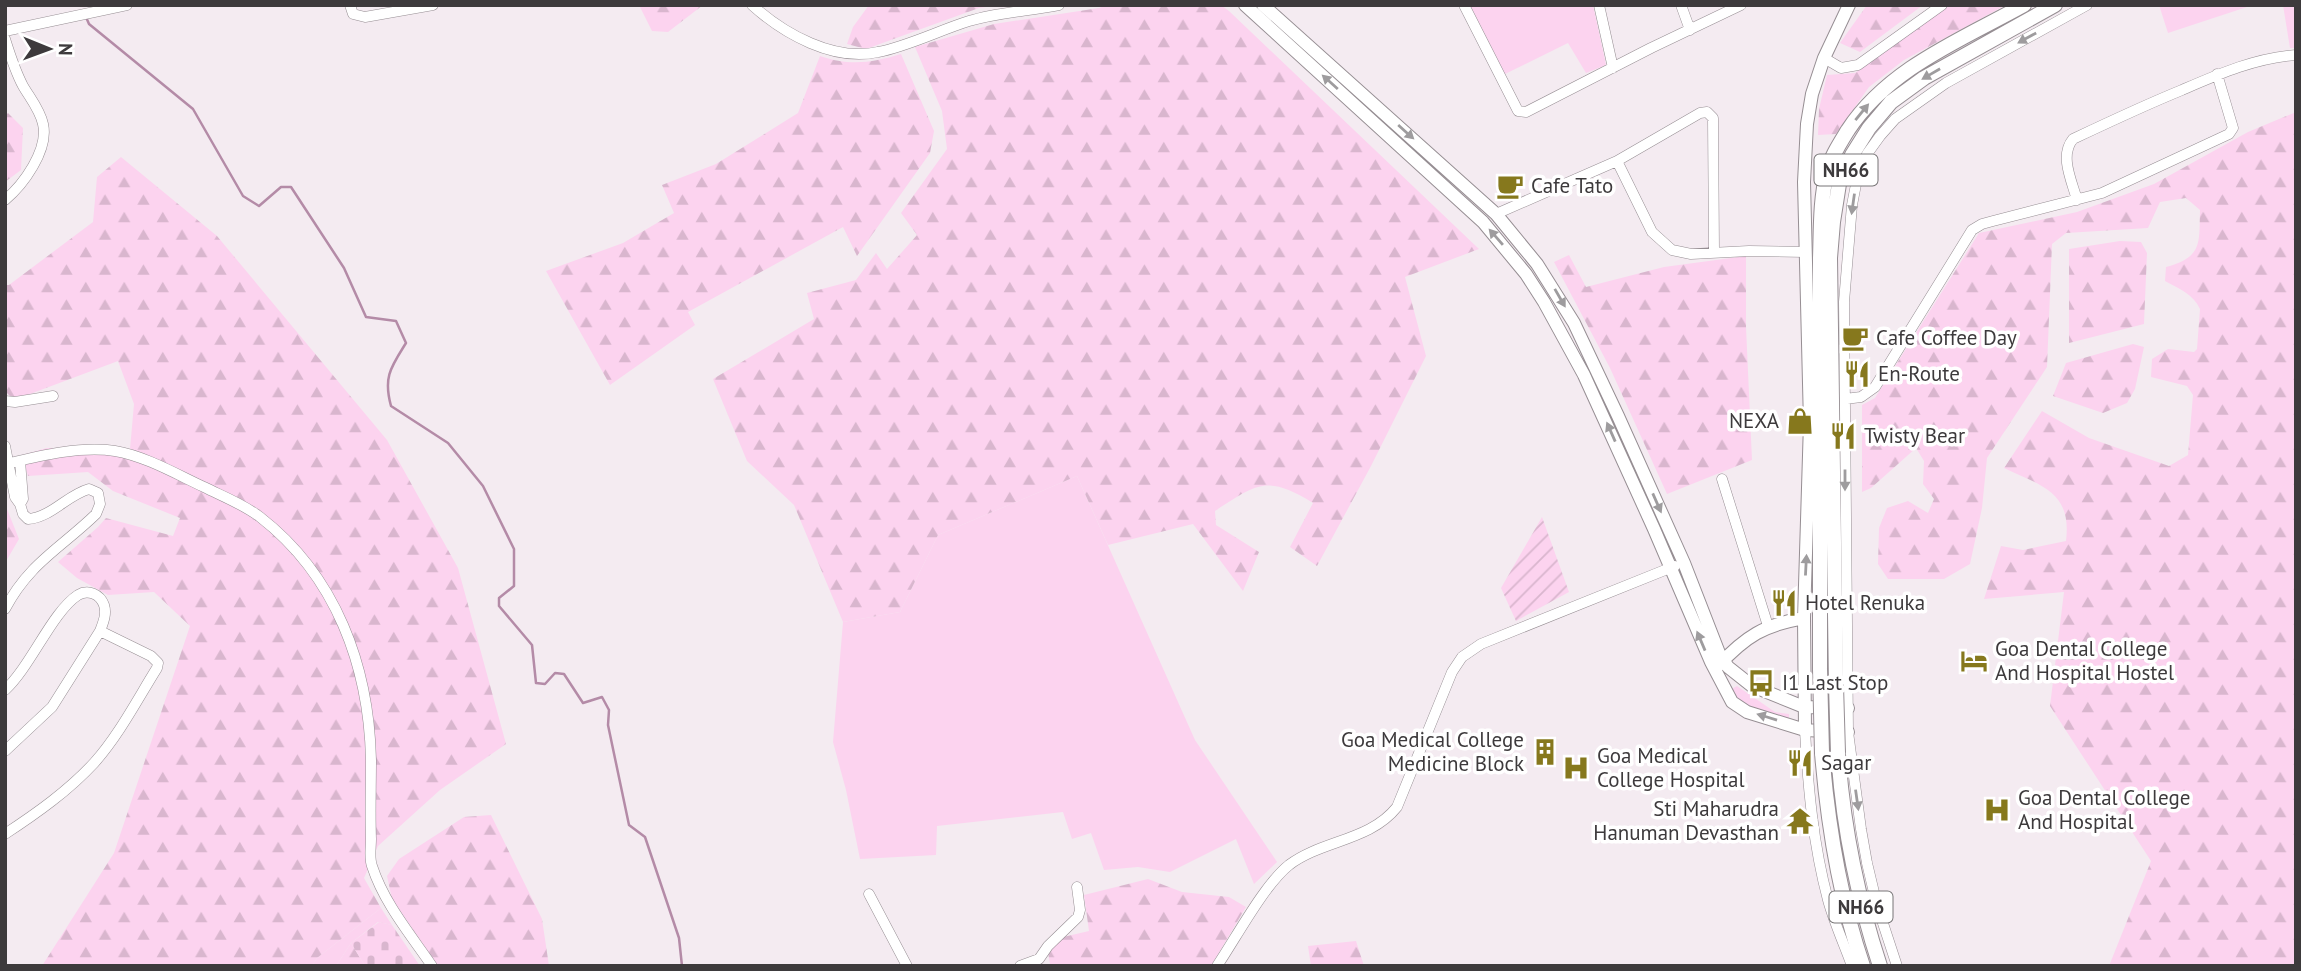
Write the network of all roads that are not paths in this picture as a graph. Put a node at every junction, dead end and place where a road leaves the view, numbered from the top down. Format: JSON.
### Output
{"nodes":[{"id":1,"x":127,"y":5,"type":"edge"},
{"id":2,"x":350,"y":5,"type":"edge"},
{"id":3,"x":433,"y":5,"type":"edge"},
{"id":4,"x":752,"y":5,"type":"edge"},
{"id":5,"x":1059,"y":5,"type":"edge"},
{"id":6,"x":1245,"y":5,"type":"edge"},
{"id":7,"x":1263,"y":5,"type":"edge"},
{"id":8,"x":1464,"y":5,"type":"edge"},
{"id":9,"x":1599,"y":5,"type":"edge"},
{"id":10,"x":1681,"y":5,"type":"edge"},
{"id":11,"x":1741,"y":5,"type":"edge"},
{"id":12,"x":1849,"y":5,"type":"edge"},
{"id":13,"x":1942,"y":5,"type":"edge"},
{"id":14,"x":2024,"y":5,"type":"edge"},
{"id":15,"x":2055,"y":5,"type":"edge"},
{"id":16,"x":2087,"y":5,"type":"edge"},
{"id":17,"x":1690,"y":30,"type":"junction"},
{"id":18,"x":5,"y":31,"type":"edge"},
{"id":19,"x":5,"y":39,"type":"edge"},
{"id":20,"x":2296,"y":55,"type":"edge"},
{"id":21,"x":1824,"y":58,"type":"junction"},
{"id":22,"x":1613,"y":68,"type":"junction"},
{"id":23,"x":2217,"y":75,"type":"junction"},
{"id":24,"x":1617,"y":161,"type":"junction"},
{"id":25,"x":5,"y":200,"type":"edge"},
{"id":26,"x":2077,"y":200,"type":"junction"},
{"id":27,"x":1496,"y":214,"type":"junction"},
{"id":28,"x":1806,"y":251,"type":"junction"},
{"id":29,"x":1714,"y":253,"type":"junction"},
{"id":30,"x":53,"y":396,"type":"dead end"},
{"id":31,"x":1845,"y":399,"type":"junction"},
{"id":32,"x":5,"y":401,"type":"edge"},
{"id":33,"x":5,"y":446,"type":"edge"},
{"id":34,"x":15,"y":462,"type":"junction"},
{"id":35,"x":1722,"y":479,"type":"dead end"},
{"id":36,"x":1684,"y":563,"type":"junction"},
{"id":37,"x":1671,"y":568,"type":"junction"},
{"id":38,"x":5,"y":609,"type":"edge"},
{"id":39,"x":1804,"y":618,"type":"junction"},
{"id":40,"x":1768,"y":626,"type":"junction"},
{"id":41,"x":100,"y":631,"type":"junction"},
{"id":42,"x":1719,"y":665,"type":"junction"},
{"id":43,"x":5,"y":690,"type":"edge"},
{"id":44,"x":1804,"y":707,"type":"junction"},
{"id":45,"x":1848,"y":708,"type":"junction"},
{"id":46,"x":1804,"y":730,"type":"junction"},
{"id":47,"x":1849,"y":732,"type":"junction"},
{"id":48,"x":5,"y":751,"type":"edge"},
{"id":49,"x":5,"y":834,"type":"edge"},
{"id":50,"x":1077,"y":887,"type":"dead end"},
{"id":51,"x":869,"y":894,"type":"dead end"},
{"id":52,"x":432,"y":966,"type":"edge"},
{"id":53,"x":907,"y":966,"type":"edge"},
{"id":54,"x":1020,"y":966,"type":"edge"},
{"id":55,"x":1217,"y":966,"type":"edge"},
{"id":56,"x":1852,"y":966,"type":"edge"},
{"id":57,"x":1863,"y":966,"type":"edge"},
{"id":58,"x":1880,"y":966,"type":"edge"},
{"id":59,"x":1897,"y":966,"type":"edge"}],
"edges":[{"from":1,"to":18,"type":"street"},
{"from":2,"to":3,"type":"street"},
{"from":4,"to":5,"type":"street"},
{"from":37,"to":6,"type":"main road","one_way":true},
{"from":7,"to":27,"type":"main road","one_way":true},
{"from":8,"to":22,"type":"street"},
{"from":9,"to":22,"type":"street"},
{"from":10,"to":17,"type":"street"},
{"from":11,"to":17,"type":"street"},
{"from":12,"to":21,"type":"main road"},
{"from":13,"to":21,"type":"street"},
{"from":57,"to":14,"type":"highway","number":"NH66","one_way":true,"bridge":true},
{"from":15,"to":58,"type":"highway","number":"NH66","one_way":true,"bridge":true},
{"from":16,"to":31,"type":"street","one_way":true},
{"from":17,"to":22,"type":"street"},
{"from":19,"to":25,"type":"street"},
{"from":20,"to":23,"type":"street"},
{"from":21,"to":28,"type":"main road"},
{"from":23,"to":26,"type":"street"},
{"from":23,"to":26,"type":"street"},
{"from":24,"to":27,"type":"street"},
{"from":24,"to":29,"type":"street"},
{"from":24,"to":29,"type":"street"},
{"from":26,"to":31,"type":"street"},
{"from":27,"to":36,"type":"main road","one_way":true},
{"from":28,"to":29,"type":"street"},
{"from":39,"to":28,"type":"main road","one_way":true},
{"from":30,"to":32,"type":"street"},
{"from":31,"to":45,"type":"street","one_way":true},
{"from":33,"to":34,"type":"street"},
{"from":34,"to":38,"type":"street"},
{"from":34,"to":52,"type":"street"},
{"from":35,"to":40,"type":"street"},
{"from":36,"to":37,"type":"street"},
{"from":36,"to":42,"type":"main road"},
{"from":42,"to":37,"type":"main road","one_way":true},
{"from":37,"to":55,"type":"street"},
{"from":39,"to":40,"type":"main road"},
{"from":39,"to":44,"type":"main road"},
{"from":40,"to":42,"type":"main road"},
{"from":41,"to":43,"type":"street"},
{"from":41,"to":48,"type":"street"},
{"from":41,"to":49,"type":"street"},
{"from":42,"to":44,"type":"main road"},
{"from":46,"to":42,"type":"main road","one_way":true},
{"from":44,"to":45,"type":"main road"},
{"from":44,"to":46,"type":"main road"},
{"from":45,"to":47,"type":"street"},
{"from":46,"to":47,"type":"main road"},
{"from":46,"to":56,"type":"street"},
{"from":47,"to":59,"type":"street","one_way":true},
{"from":50,"to":54,"type":"street"},
{"from":51,"to":53,"type":"street"}]}
